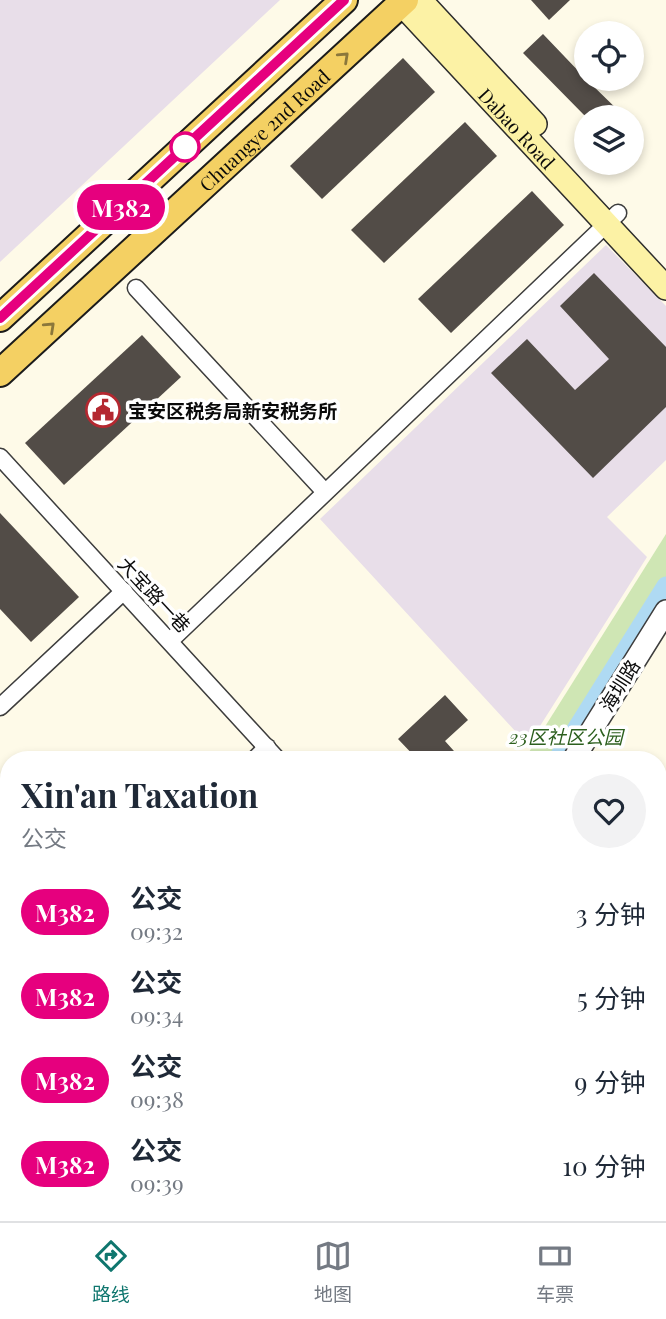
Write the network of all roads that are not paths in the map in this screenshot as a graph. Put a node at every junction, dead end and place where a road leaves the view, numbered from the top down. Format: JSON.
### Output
{"nodes":[{"id":1,"x":344,"y":0,"type":"edge"},
{"id":2,"x":406,"y":1,"type":"edge"},
{"id":3,"x":612,"y":218,"type":"junction"},
{"id":4,"x":666,"y":265,"type":"edge"},
{"id":5,"x":136,"y":288,"type":"dead end"},
{"id":6,"x":666,"y":288,"type":"edge"},
{"id":7,"x":0,"y":318,"type":"edge"},
{"id":8,"x":0,"y":373,"type":"edge"},
{"id":9,"x":0,"y":457,"type":"edge"},
{"id":10,"x":325,"y":492,"type":"junction"},
{"id":11,"x":124,"y":591,"type":"junction"},
{"id":12,"x":666,"y":611,"type":"edge"},
{"id":13,"x":170,"y":641,"type":"junction"},
{"id":14,"x":0,"y":708,"type":"edge"},
{"id":15,"x":270,"y":751,"type":"edge"},
{"id":16,"x":579,"y":751,"type":"edge"}],
"edges":[{"from":1,"to":7,"type":"main road"},
{"from":2,"to":3,"type":"main road","name":"Dabao Road"},
{"from":8,"to":2,"type":"main road","name":"Chuangye 2nd Road","one_way":true},
{"from":3,"to":4,"type":"main road","name":"Dabao Road"},
{"from":3,"to":6,"type":"main road","name":"Dabao Road"},
{"from":3,"to":10,"type":"street"},
{"from":5,"to":10,"type":"street"},
{"from":9,"to":11,"type":"street","name":"大宝路一巷"},
{"from":10,"to":13,"type":"street"},
{"from":11,"to":13,"type":"street","name":"大宝路一巷"},
{"from":11,"to":14,"type":"street"},
{"from":12,"to":16,"type":"street","name":"海圳路"},
{"from":13,"to":15,"type":"street","name":"大宝路一巷"}]}
